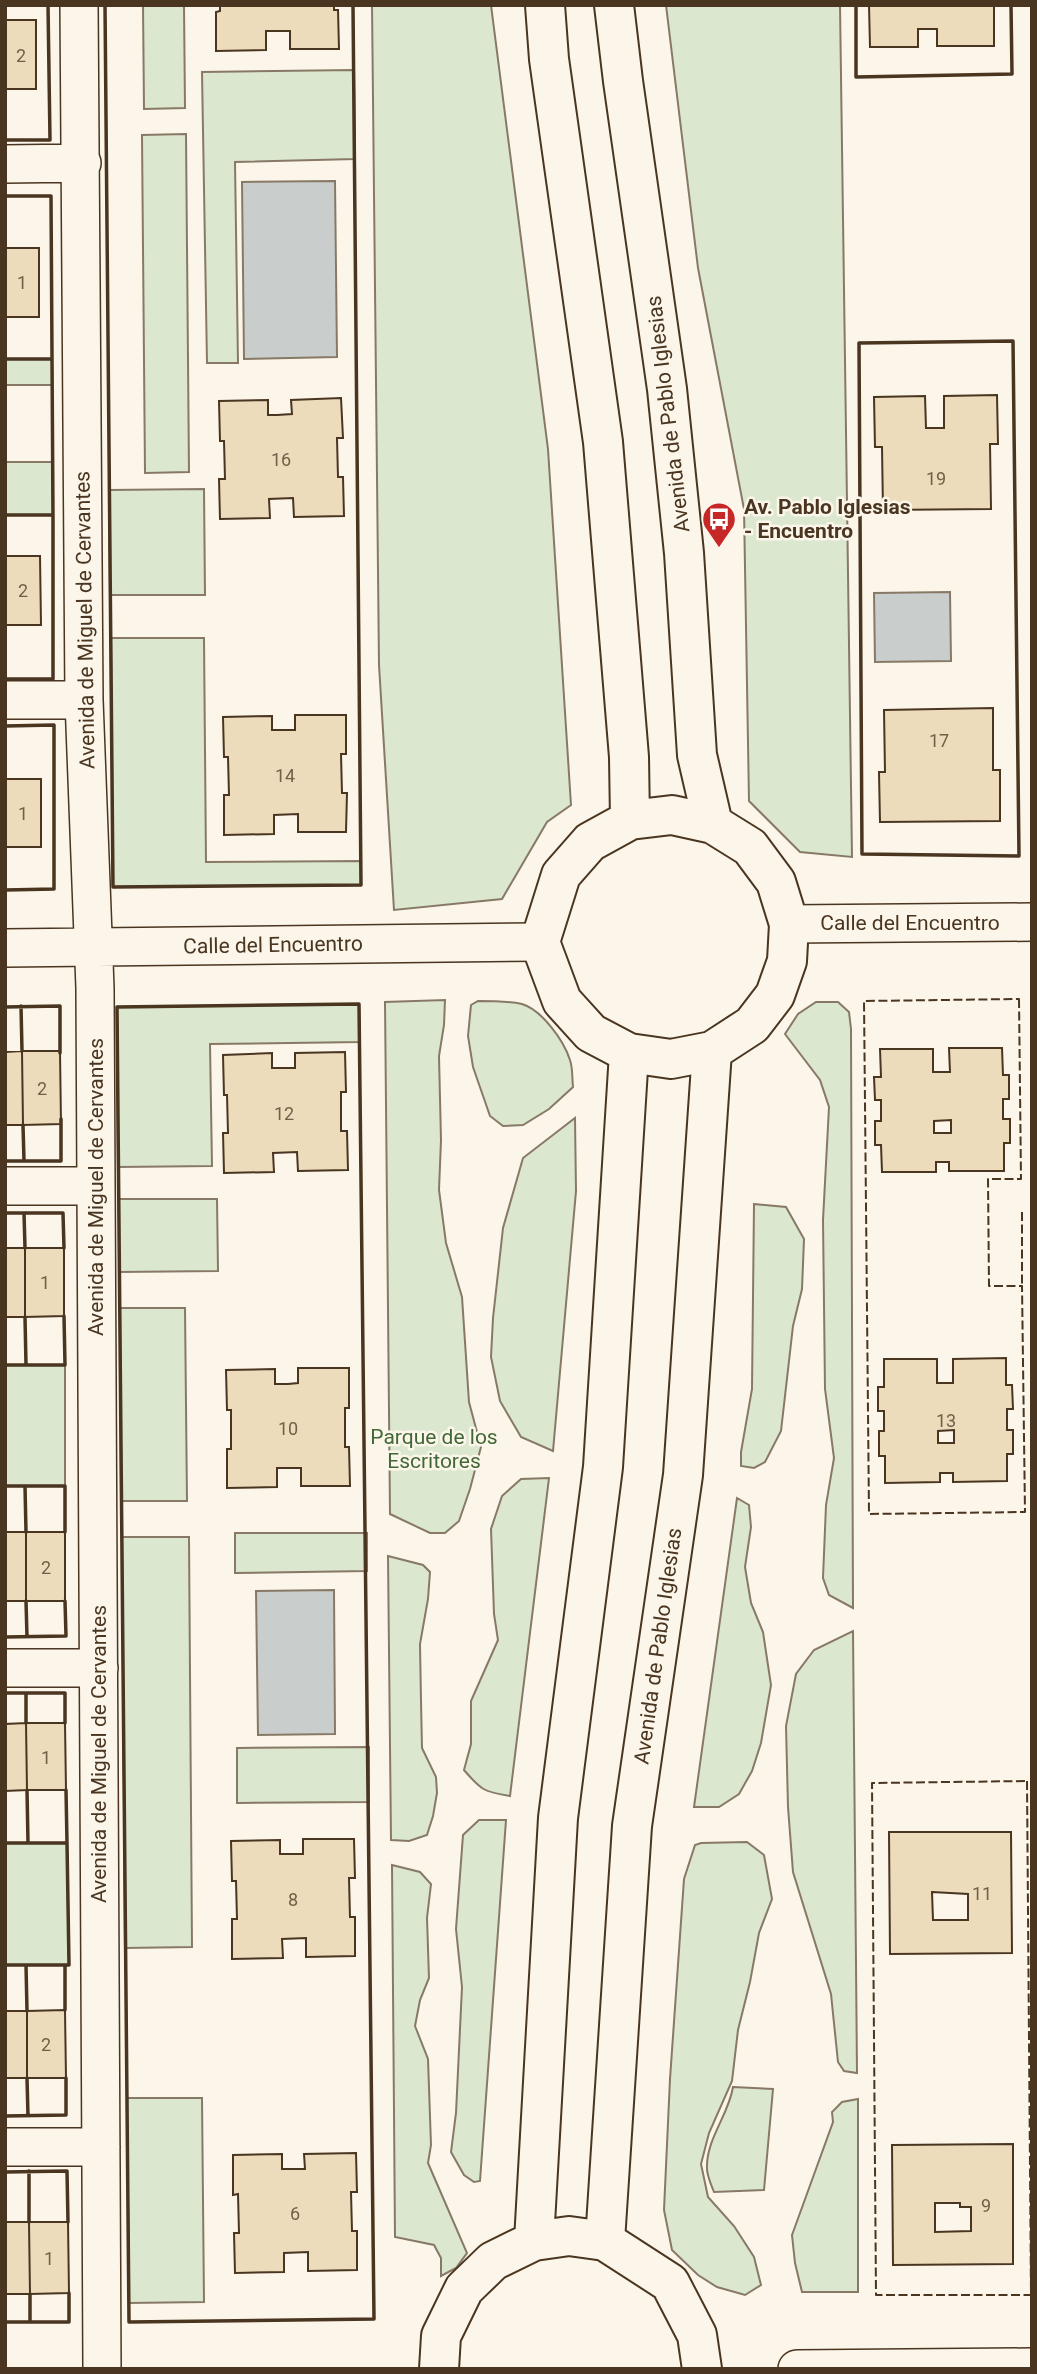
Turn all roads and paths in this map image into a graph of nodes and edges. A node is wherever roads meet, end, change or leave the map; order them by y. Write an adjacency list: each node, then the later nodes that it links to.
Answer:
1 (79, 5): 4 (street, Avenida de Miguel de Cervantes)
2 (545, 5): 8 (main road)
3 (614, 5): 9 (main road, Avenida de Pablo Iglesias)
4 (82, 163): 5 (street); 6 (street, Avenida de Miguel de Cervantes)
5 (5, 164)
6 (84, 699): 7 (street); 13 (street, Avenida de Miguel de Cervantes)
7 (5, 700)
8 (630, 820): 9 (main road); 12 (main road)
9 (713, 824): 11 (main road)
10 (1032, 922): 11 (street, Calle del Encuentro)
11 (789, 924): 15 (main road)
12 (540, 942): 13 (street, Calle del Encuentro); 16 (main road)
13 (95, 947): 14 (street, Calle del Encuentro); 18 (street, Avenida de Miguel de Cervantes)
14 (5, 948)
15 (712, 1051): 16 (main road); 24 (main road, Avenida de Pablo Iglesias)
16 (629, 1053): 23 (main road)
17 (5, 1186): 18 (street)
18 (96, 1186): 20 (street, Avenida de Miguel de Cervantes)
19 (5, 1668): 20 (street)
20 (99, 1668): 22 (street, Avenida de Miguel de Cervantes)
21 (5, 2147): 22 (street)
22 (101, 2147): 26 (street, Avenida de Miguel de Cervantes)
23 (534, 2241): 24 (main road); 27 (main road)
24 (605, 2241): 28 (main road)
25 (1032, 2367): 29 (street)
26 (102, 2369)
27 (439, 2369)
28 (702, 2369)
29 (797, 2369)

